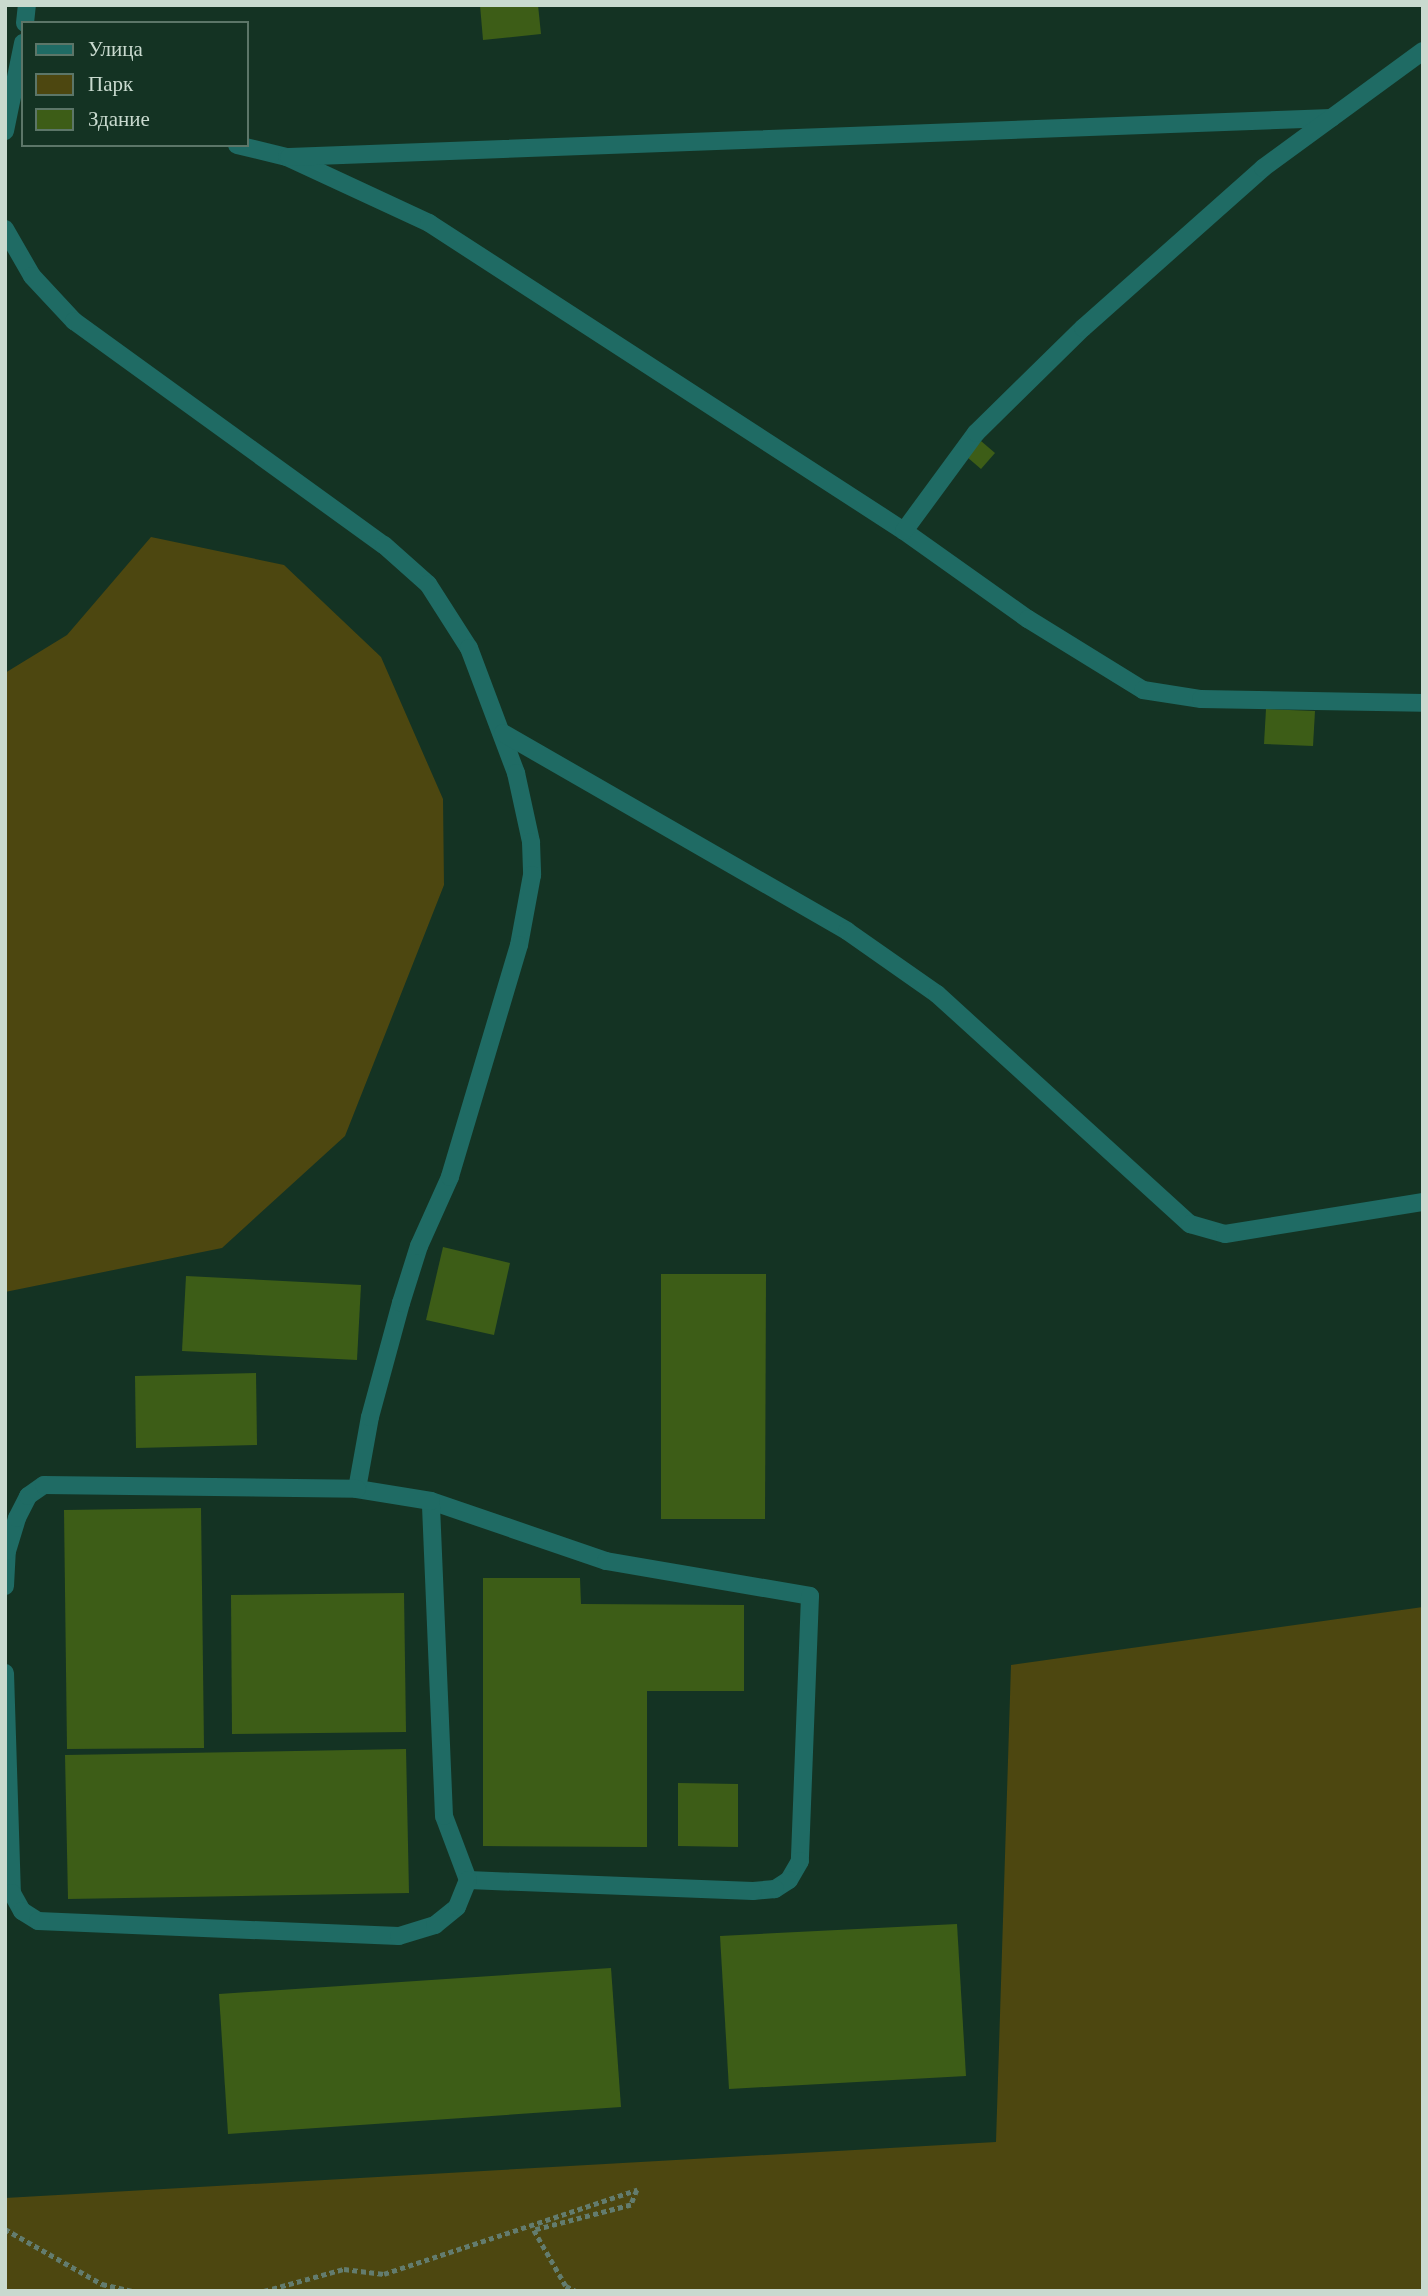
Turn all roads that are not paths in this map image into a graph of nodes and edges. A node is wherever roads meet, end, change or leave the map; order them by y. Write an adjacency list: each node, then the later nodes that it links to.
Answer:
1 (1423, 51): 4 (street)
2 (21, 62): 3 (street)
3 (19, 82): 5 (street)
4 (1332, 118): 7 (street); 9 (street)
5 (5, 131)
6 (245, 147): 7 (street)
7 (287, 157): 9 (street)
8 (5, 229): 11 (street)
9 (904, 531): 10 (street)
10 (1423, 702)
11 (503, 733): 12 (street); 13 (street)
12 (1423, 1202)
13 (357, 1489): 14 (street); 15 (street)
14 (432, 1501): 17 (street); 17 (street)
15 (5, 1586)
16 (5, 1673): 17 (street)
17 (468, 1880)

